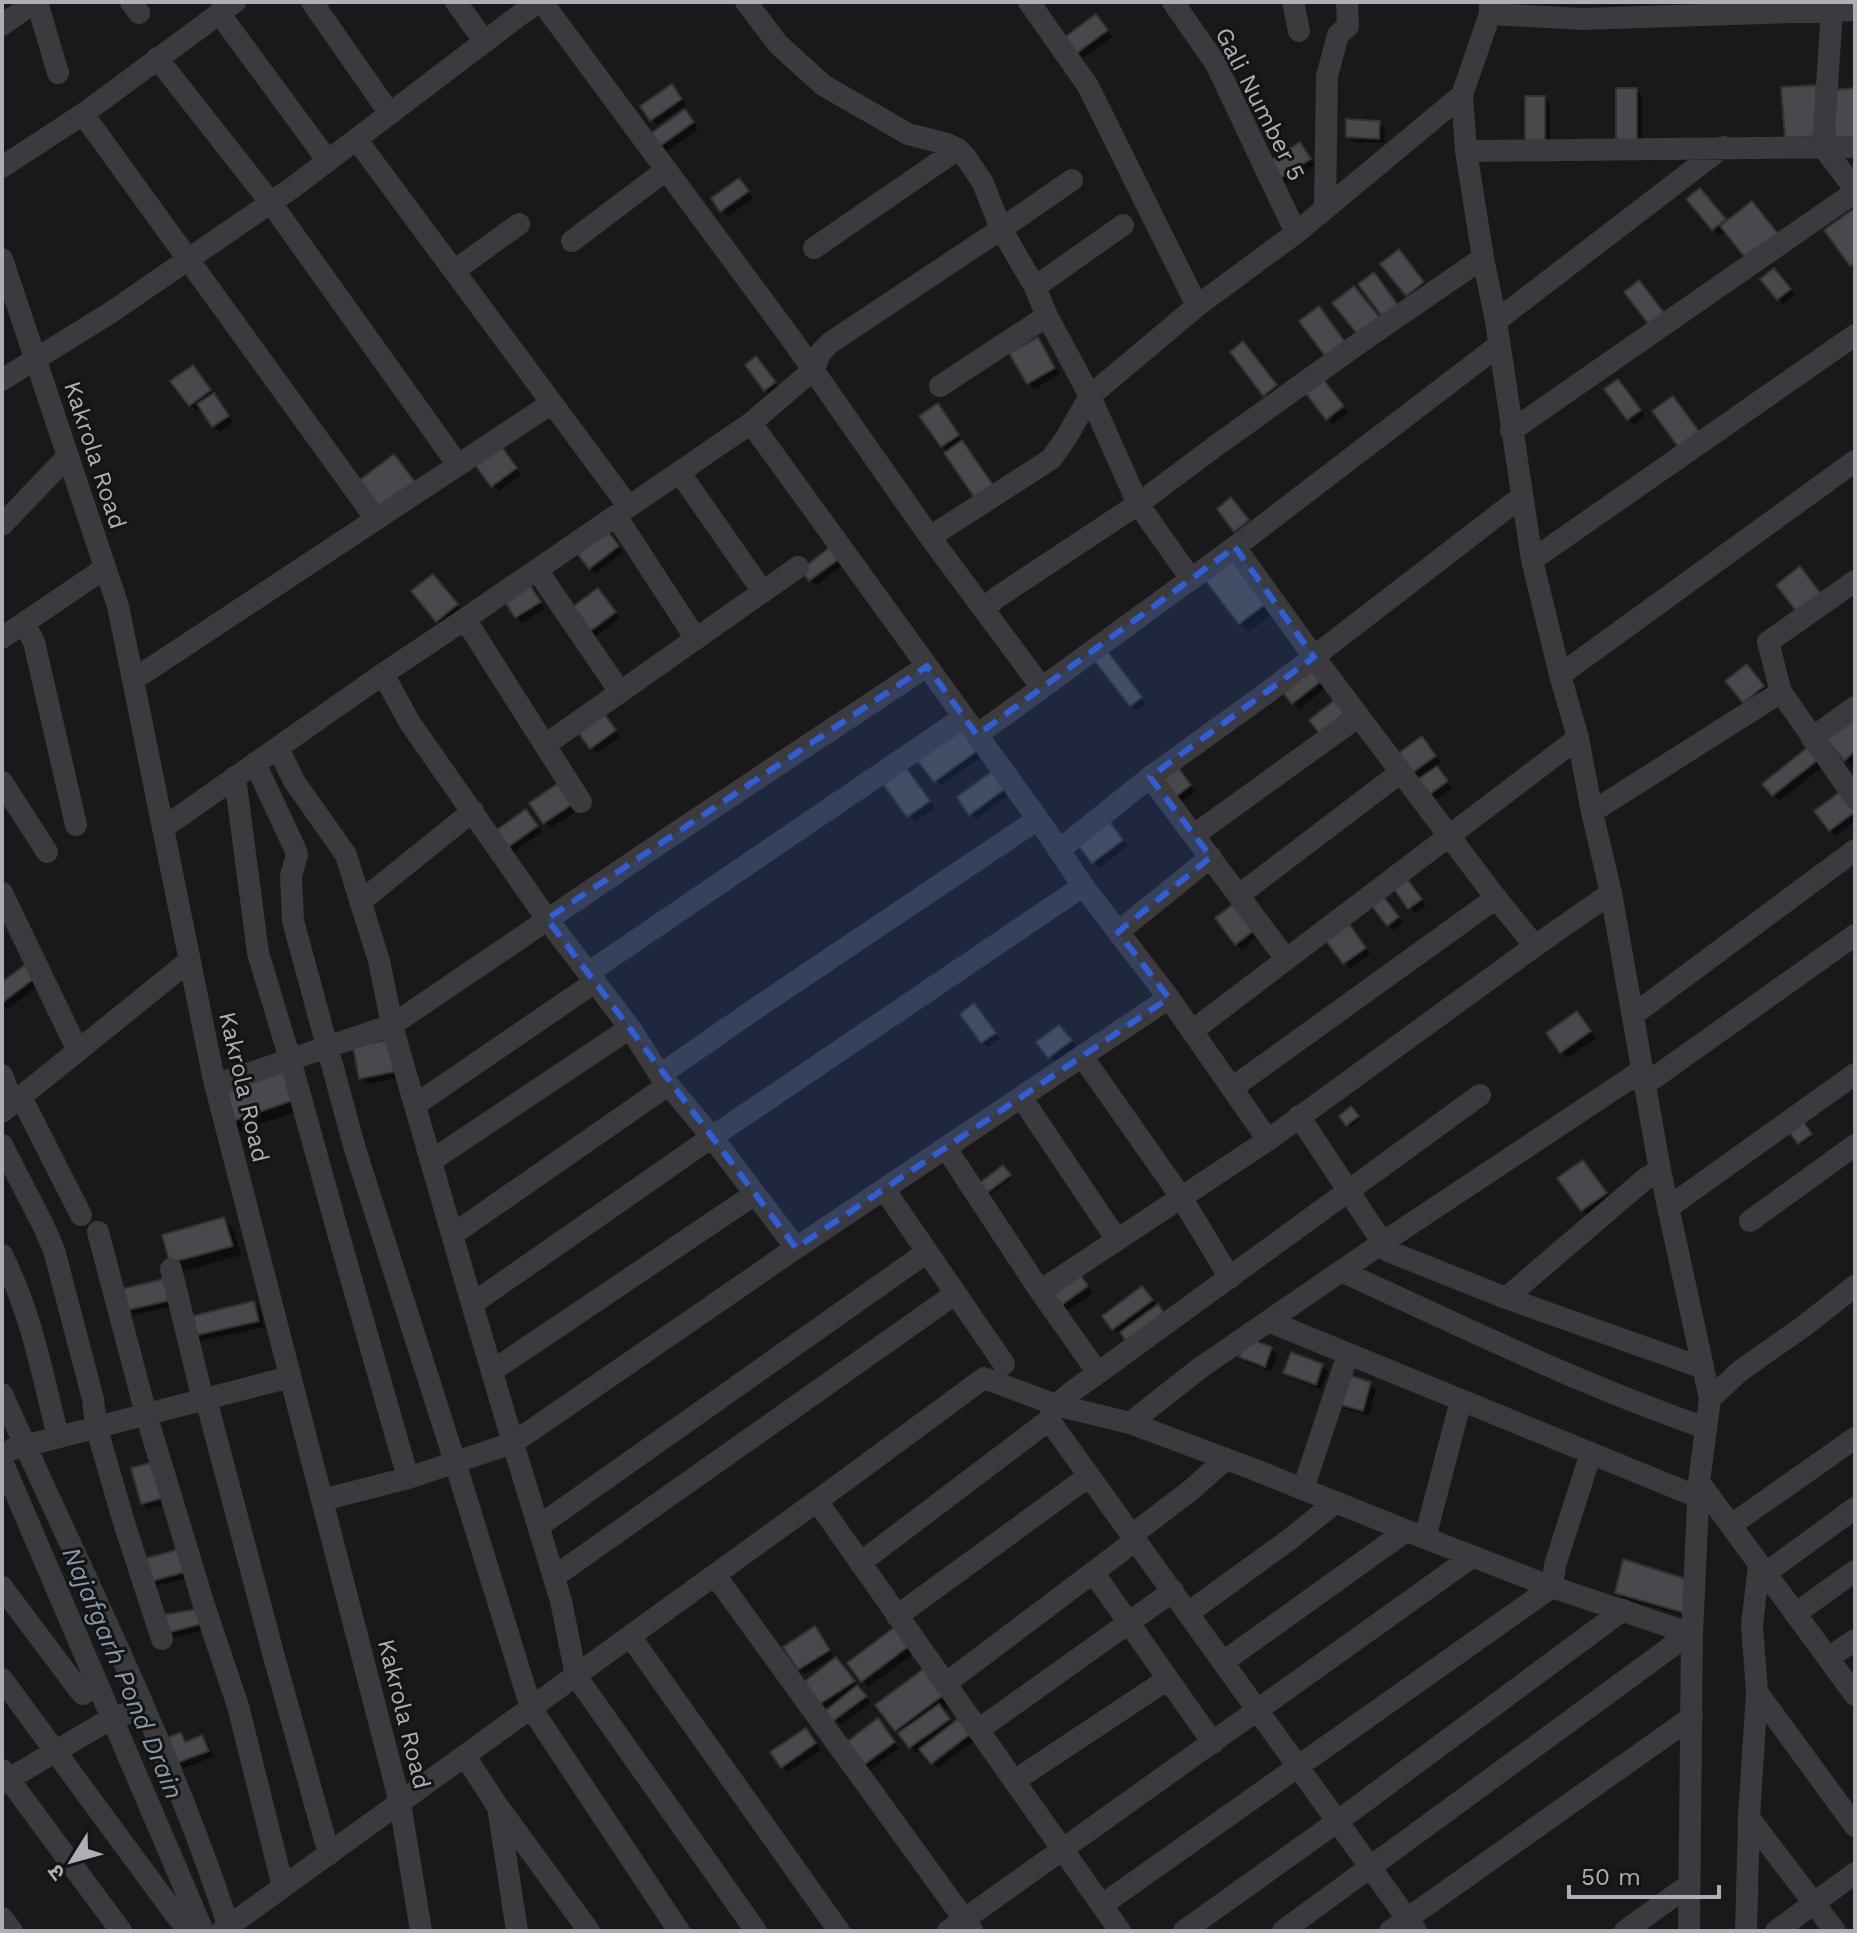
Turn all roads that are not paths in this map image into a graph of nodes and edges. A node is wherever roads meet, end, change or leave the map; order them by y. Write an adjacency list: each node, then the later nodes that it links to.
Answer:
1 (36, 2): 16 (street); 20 (street)
2 (312, 2): 23 (street)
3 (456, 2): 18 (street)
4 (540, 2): 18 (street); 32 (street)
5 (746, 2): 28 (street)
6 (1029, 2): 48 (street)
7 (1173, 2): 40 (street, Gali Number 5)
8 (1293, 2): 17 (street)
9 (1347, 2): 36 (street)
10 (227, 8): 19 (street); 30 (street)
11 (1490, 8): 15 (street); 21 (street)
12 (1678, 9): 13 (street); 15 (street)
13 (1832, 10): 14 (street); 26 (street)
14 (1855, 10)
15 (1581, 11)
16 (2, 25)
17 (1299, 31)
18 (485, 42): 23 (street)
19 (157, 58): 22 (street); 35 (street)
20 (58, 73)
21 (1462, 95): 29 (street); 36 (street)
22 (83, 114): 31 (street); 45 (street)
23 (390, 114): 24 (street)
24 (357, 140): 30 (street); 46 (street)
25 (1723, 147): 26 (street); 29 (street); 50 (street)
26 (1823, 147): 27 (street); 34 (street)
27 (1855, 147)
28 (958, 149): 39 (street); 42 (street)
29 (1466, 151): 43 (street)
30 (328, 161): 35 (street)
31 (2, 167)
32 (666, 170): 41 (street); 54 (street)
33 (1072, 180): 39 (street)
34 (1855, 191): 60 (street)
35 (271, 203): 45 (street); 63 (street)
36 (1325, 208): 40 (street)
37 (519, 224): 46 (street)
38 (1123, 225): 47 (street)
39 (1001, 229): 47 (street); 54 (street)
40 (1296, 233): 48 (street)
41 (572, 241)
42 (814, 248)
43 (1483, 258): 50 (street); 66 (street)
44 (2, 259): 53 (street, Kakrola Road)
45 (187, 260): 53 (street); 68 (street)
46 (454, 271): 58 (street)
47 (1035, 287): 49 (street)
48 (1197, 306): 57 (street)
49 (1047, 316): 56 (street); 57 (street)
50 (1496, 321): 52 (street)
51 (1855, 335): 72 (street)
52 (1499, 345): 60 (street); 71 (street)
53 (35, 360): 55 (street); 61 (street, Kakrola Road)
54 (813, 370): 59 (street); 70 (street)
55 (2, 380)
56 (940, 386)
57 (1090, 396): 66 (street); 70 (street)
58 (552, 403): 63 (street); 67 (street)
59 (751, 423): 64 (street); 85 (street)
60 (1511, 431): 65 (street)
61 (68, 456): 69 (street); 74 (street, Kakrola Road)
62 (1855, 461): 87 (street)
63 (458, 465): 68 (street)
64 (680, 473): 67 (street); 78 (street)
65 (1521, 497): 72 (street); 84 (street)
66 (1138, 504): 76 (street); 79 (street)
67 (622, 512): 75 (street); 83 (street)
68 (376, 519): 88 (street)
69 (2, 525)
70 (930, 537): 79 (street)
71 (1235, 547): 76 (street); 84 (street)
72 (1532, 560): 87 (street)
73 (798, 567): 78 (street)
74 (105, 568): 81 (street); 88 (street, Kakrola Road)
75 (537, 570): 80 (street); 90 (street)
76 (1191, 579): 89 (street)
77 (1855, 581): 91 (street)
78 (763, 592): 83 (street)
79 (984, 610): 89 (street)
80 (465, 619): 86 (street); 97 (street)
81 (24, 623): 82 (street); 109 (street)
82 (2, 638)
83 (696, 639): 90 (street)
84 (1314, 657): 93 (street); 102 (street)
85 (927, 666): 94 (street); 123 (street)
86 (383, 674): 98 (street); 106 (street)
87 (1560, 675): 95 (street)
88 (133, 680): 110 (street, Kakrola Road)
89 (1042, 688): 94 (street)
90 (620, 692): 97 (street)
91 (1781, 692): 96 (street); 107 (street)
92 (1855, 707): 96 (street)
93 (1359, 716): 100 (street); 111 (street)
94 (970, 726): 108 (street); 129 (street)
95 (1578, 738): 107 (street); 112 (street)
96 (1812, 738): 104 (street)
97 (545, 745): 105 (street)
98 (278, 748): 99 (street); 122 (street)
99 (255, 763): 101 (street); 135 (street)
100 (1401, 772): 112 (street); 120 (street)
101 (235, 777): 110 (street); 138 (street)
102 (1150, 777): 111 (street); 113 (street)
103 (2, 782): 115 (street)
104 (1855, 798)
105 (581, 802)
106 (473, 811): 122 (street); 123 (street)
107 (1592, 812): 119 (street)
108 (1038, 819): 113 (street); 142 (street)
109 (76, 825)
110 (163, 828): 128 (street, Kakrola Road)
111 (1194, 835): 116 (street)
112 (1449, 835): 121 (street); 127 (street)
113 (1059, 850): 117 (street)
114 (1855, 850): 131 (street)
115 (47, 852)
116 (1211, 857): 120 (street); 124 (street)
117 (1083, 886): 124 (street); 150 (street)
118 (2, 893): 136 (street)
119 (1611, 893): 126 (street); 131 (street)
120 (1239, 895): 127 (street)
121 (1496, 898): 126 (street); 144 (street)
122 (360, 902): 132 (street)
123 (547, 919): 129 (street); 132 (street)
124 (1118, 932): 130 (street)
125 (1855, 935): 141 (street)
126 (1535, 946): 149 (street)
127 (1286, 959): 134 (street)
128 (189, 961): 136 (street); 143 (street, Kakrola Road)
129 (592, 977): 133 (street); 148 (street)
130 (1169, 998): 134 (street); 137 (street)
131 (1633, 1015): 141 (street)
132 (392, 1025): 135 (street); 148 (street)
133 (630, 1028): 142 (street); 155 (street)
134 (1192, 1031): 144 (street)
135 (328, 1047): 138 (street); 201 (street)
136 (78, 1051): 147 (street)
137 (1082, 1056): 146 (street); 160 (street)
138 (290, 1059): 143 (street); 203 (street)
139 (1855, 1074): 161 (street)
140 (2, 1075): 147 (street)
141 (1643, 1078): 156 (street); 167 (street)
142 (664, 1080): 150 (street); 165 (street)
143 (215, 1085): 185 (street, Kakrola Road)
144 (1232, 1088): 151 (street)
145 (1480, 1095): 158 (street)
146 (1021, 1097): 154 (street); 166 (street)
147 (12, 1104): 162 (street)
148 (415, 1105): 155 (street)
149 (1299, 1116): 151 (street); 158 (street)
150 (712, 1137): 159 (street); 178 (street)
151 (1268, 1140): 160 (street)
152 (2, 1145): 193 (street)
153 (1855, 1145): 163 (street)
154 (946, 1148): 157 (street); 175 (street)
155 (431, 1161): 165 (street)
156 (1660, 1170): 161 (street); 177 (street)
157 (884, 1189): 168 (street); 169 (street)
158 (1349, 1192): 167 (street); 173 (street)
159 (755, 1194): 168 (street); 183 (street)
160 (1181, 1197): 166 (street); 173 (street)
161 (1669, 1207): 182 (street)
162 (81, 1215)
163 (1750, 1221)
164 (98, 1232): 191 (street)
165 (452, 1235): 178 (street)
166 (1117, 1240): 175 (street)
167 (1382, 1243): 172 (street); 177 (street)
168 (796, 1248): 197 (street)
169 (927, 1252): 176 (street); 211 (street)
170 (2, 1255): 195 (street)
171 (171, 1269): 187 (street)
172 (1341, 1271): 179 (street); 194 (street)
173 (1230, 1278): 184 (street)
174 (1855, 1286): 188 (street)
175 (1040, 1291): 184 (street)
176 (955, 1294): 181 (street); 220 (street)
177 (1506, 1298): 182 (street)
178 (472, 1304): 183 (street)
179 (1268, 1321): 180 (street); 192 (street)
180 (1348, 1354): 189 (street); 204 (street)
181 (1004, 1364)
182 (1703, 1368): 188 (street)
183 (492, 1371): 197 (street)
184 (1098, 1373): 190 (street)
185 (290, 1377): 187 (street); 206 (street, Kakrola Road)
186 (2, 1394): 198 (street)
187 (205, 1399): 191 (street); 259 (street)
188 (1710, 1399): 194 (street)
189 (1461, 1400): 199 (street); 212 (street)
190 (1052, 1412): 192 (street); 202 (street); 207 (street); 215 (street)
191 (146, 1414): 193 (street); 263 (street)
192 (1130, 1423): 200 (street)
193 (96, 1426): 195 (street); 231 (street)
194 (1706, 1428): 205 (street)
195 (58, 1437): 198 (street)
196 (1855, 1438): 210 (street)
197 (513, 1443): 201 (street); 211 (street)
198 (10, 1451): 238 (street); 244 (street)
199 (1591, 1453): 205 (street); 222 (street)
200 (1226, 1459): 204 (street); 213 (street)
201 (455, 1462): 203 (street); 242 (street)
202 (1089, 1476): 213 (street); 227 (street)
203 (408, 1478): 206 (street)
204 (1303, 1489): 208 (street)
205 (1698, 1490): 210 (street); 229 (street)
206 (322, 1500): 253 (street, Kakrola Road)
207 (817, 1501): 215 (street); 219 (street)
208 (1336, 1502): 212 (street); 225 (street)
209 (1855, 1508): 216 (street)
210 (1731, 1525): 216 (street)
211 (539, 1526): 220 (street)
212 (1416, 1534): 214 (street); 234 (street)
213 (1134, 1538): 218 (street); 223 (street)
214 (1473, 1556): 222 (street); 243 (street)
215 (860, 1563): 227 (street)
216 (1762, 1569): 226 (street); 240 (street)
217 (1855, 1571): 226 (street)
218 (1093, 1572): 228 (street); 239 (street)
219 (715, 1575): 230 (street); 267 (street)
220 (554, 1577): 235 (street)
221 (2, 1587): 238 (street)
222 (1552, 1587): 224 (street); 250 (street)
223 (1173, 1591): 225 (street); 228 (street)
224 (1623, 1610): 229 (street); 256 (street)
225 (1188, 1613): 234 (street)
226 (1795, 1614): 233 (street)
227 (897, 1616): 239 (street)
228 (1128, 1623): 237 (street); 246 (street)
229 (1691, 1634): 245 (street); 260 (street)
230 (630, 1636): 235 (street); 280 (street)
231 (162, 1639)
232 (1855, 1640): 233 (street)
233 (1828, 1658): 241 (street)
234 (1223, 1662): 243 (street)
235 (576, 1676): 242 (street); 279 (street)
236 (2, 1679): 248 (street)
237 (1168, 1679): 247 (street); 252 (street)
238 (97, 1684): 244 (street)
239 (945, 1684): 246 (street)
240 (1757, 1692): 255 (street); 257 (street)
241 (1855, 1695)
242 (531, 1708): 249 (street); 278 (street)
243 (1258, 1710): 247 (street); 250 (street)
244 (127, 1714): 248 (street); 269 (street); 274 (street)
245 (1692, 1717): 262 (street); 268 (street)
246 (978, 1730): 252 (street)
247 (1213, 1743): 258 (street)
248 (56, 1751): 251 (street); 273 (street)
249 (465, 1756): 253 (street); 254 (street)
250 (1298, 1767): 256 (street); 265 (street)
251 (4, 1777): 272 (street)
252 (1014, 1781): 258 (street)
253 (400, 1803): 259 (street); 275 (street, Kakrola Road)
254 (498, 1807): 276 (street); 277 (street)
255 (1749, 1818): 264 (street); 270 (street)
256 (1338, 1821): 260 (street); 282 (street)
257 (1855, 1826)
258 (1062, 1850): 265 (street); 267 (street)
259 (329, 1854): 263 (street)
260 (1370, 1867): 268 (street); 283 (street)
261 (1855, 1873): 264 (street)
262 (1689, 1885): 284 (street); 285 (street)
263 (283, 1887): 269 (street)
264 (1814, 1903): 286 (street); 287 (street)
265 (1102, 1905): 281 (street)
266 (2, 1918): 271 (street)
267 (962, 1927)
268 (1405, 1927)
269 (227, 1929)
270 (1747, 1930)
271 (12, 1931)
272 (121, 1931)
273 (194, 1931)
274 (203, 1931)
275 (421, 1931)
276 (517, 1931)
277 (589, 1931)
278 (679, 1931)
279 (756, 1931)
280 (839, 1931)
281 (1120, 1931)
282 (1184, 1931)
283 (1283, 1931)
284 (1625, 1931)
285 (1689, 1931)
286 (1776, 1931)
287 (1835, 1931)

